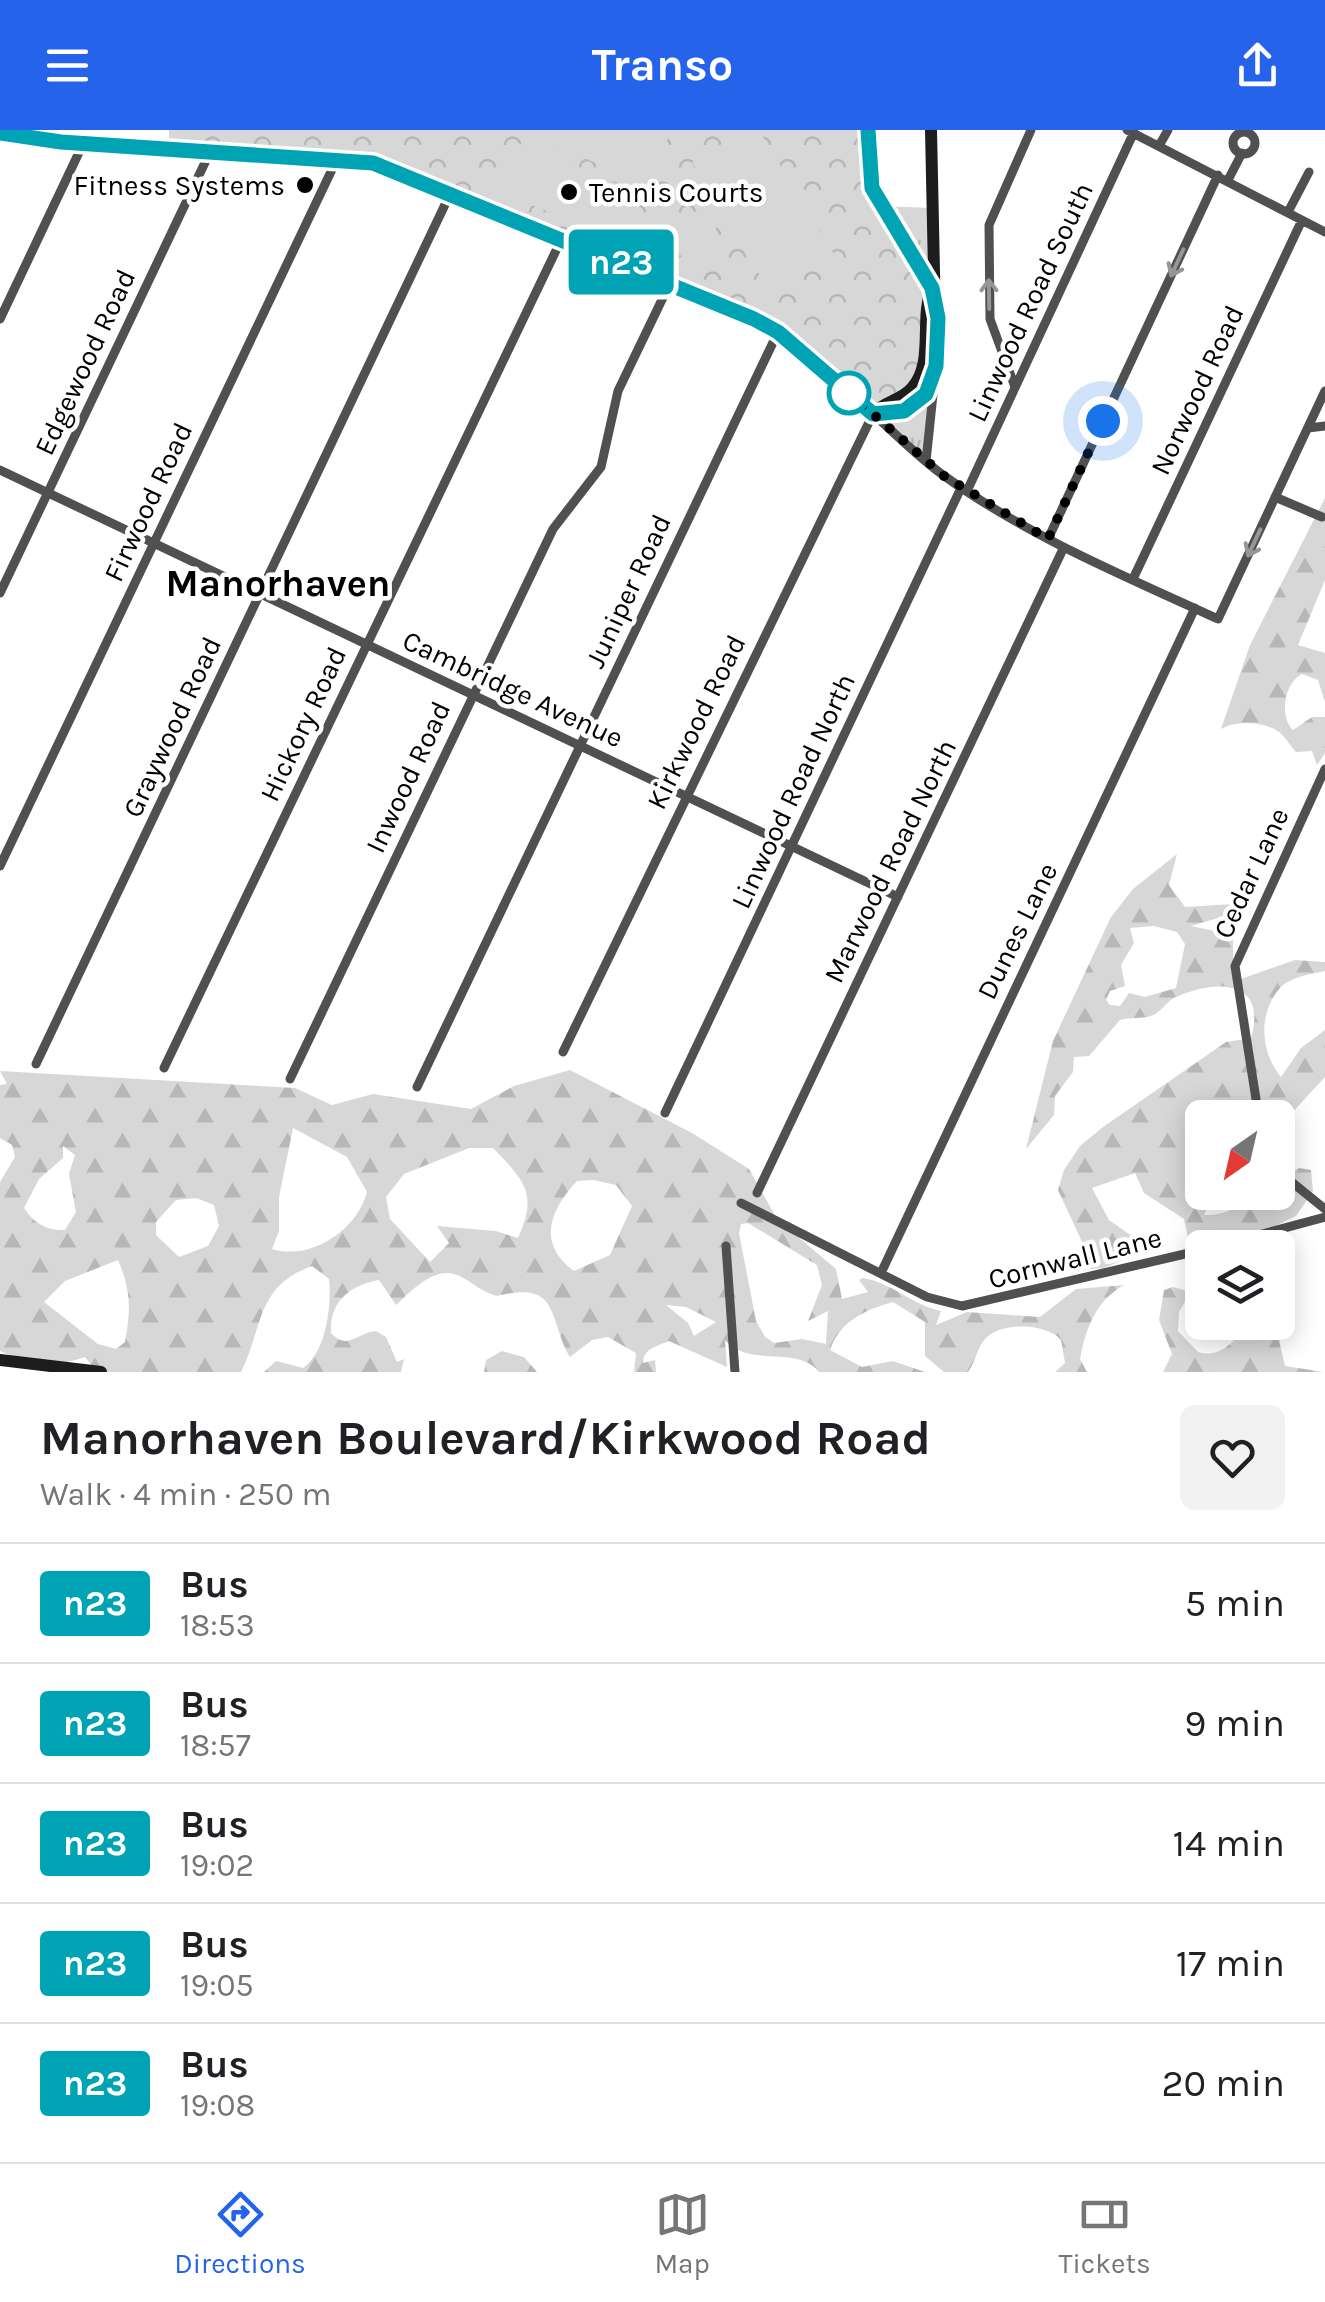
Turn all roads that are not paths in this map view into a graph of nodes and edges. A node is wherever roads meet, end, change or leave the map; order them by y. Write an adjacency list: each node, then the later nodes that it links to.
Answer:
1 (868, 130): 21 (street)
2 (931, 130): 21 (street)
3 (1031, 130): 25 (street, one-way to 3)
4 (1168, 130): 8 (street)
5 (1131, 131): 8 (street); 25 (street, Linwood Road South)
6 (0, 132): 7 (street)
7 (83, 144): 9 (street); 22 (street)
8 (1160, 144): 13 (street)
9 (210, 152): 11 (street); 33 (street, Edgewood Road)
10 (1242, 153): 14 (street)
11 (338, 157): 15 (street); 37 (street, Firwood Road)
12 (1309, 172): 16 (street)
13 (1218, 175): 14 (street); 36 (street, one-way to 36)
14 (1228, 180): 16 (street)
15 (451, 192): 19 (street); 41 (street, Graywood Road)
16 (1288, 212): 17 (street)
17 (1302, 220): 18 (street); 39 (street, Norwood Road)
18 (1325, 232)
19 (562, 238): 20 (street); 43 (street, Hickory Road)
20 (670, 283): 23 (street); 44 (street, Inwood Road)
21 (932, 288): 24 (street); 27 (street)
22 (0, 319)
23 (778, 332): 27 (street); 45 (street, Juniper Road)
24 (936, 366): 27 (street); 30 (street)
25 (1015, 387): 32 (street, Linwood Road South)
26 (1325, 391): 29 (street)
27 (873, 414): 30 (street); 47 (street, Kirkwood Road)
28 (1325, 426): 29 (street)
29 (1308, 428): 34 (street)
30 (926, 462): 32 (street)
31 (0, 470): 33 (street, Cambridge Avenue)
32 (964, 490): 36 (street); 48 (street, Linwood Road North)
33 (48, 493): 37 (street, Cambridge Avenue); 40 (street, Edgewood Road)
34 (1276, 496): 35 (street); 42 (street, one-way to 42)
35 (1322, 517)
36 (1048, 539): 38 (street)
37 (154, 543): 41 (street, Cambridge Avenue); 49 (street, Firwood Road)
38 (1064, 547): 39 (street); 50 (street, Marwood Road North)
39 (1133, 579): 42 (street)
40 (0, 592)
41 (260, 594): 43 (street, Cambridge Avenue); 52 (street, Graywood Road)
42 (1195, 608): 66 (street, Dunes Lane)
43 (366, 645): 44 (street, Cambridge Avenue); 53 (street, Hickory Road)
44 (472, 695): 45 (street, Cambridge Avenue); 54 (street, Inwood Road)
45 (580, 746): 47 (street, Cambridge Avenue); 55 (street, Juniper Road)
46 (1325, 769): 56 (street, Cedar Lane)
47 (685, 796): 48 (street, Cambridge Avenue); 51 (street, Kirkwood Road)
48 (792, 846): 50 (street, Cambridge Avenue); 57 (street, Linwood Road North)
49 (0, 866)
50 (898, 897): 59 (street, Marwood Road North)
51 (563, 1052)
52 (36, 1064)
53 (164, 1068)
54 (290, 1079)
55 (417, 1087)
56 (1256, 1100)
57 (666, 1113)
58 (1295, 1185): 61 (street)
59 (757, 1193)
60 (741, 1202): 66 (street, Cornwall Lane)
61 (1325, 1209)
62 (1325, 1218): 63 (street)
63 (1279, 1230)
64 (726, 1246): 69 (street)
65 (1185, 1254): 66 (street, Cornwall Lane)
66 (881, 1273)
67 (0, 1360): 68 (street)
68 (101, 1372)
69 (735, 1372)

